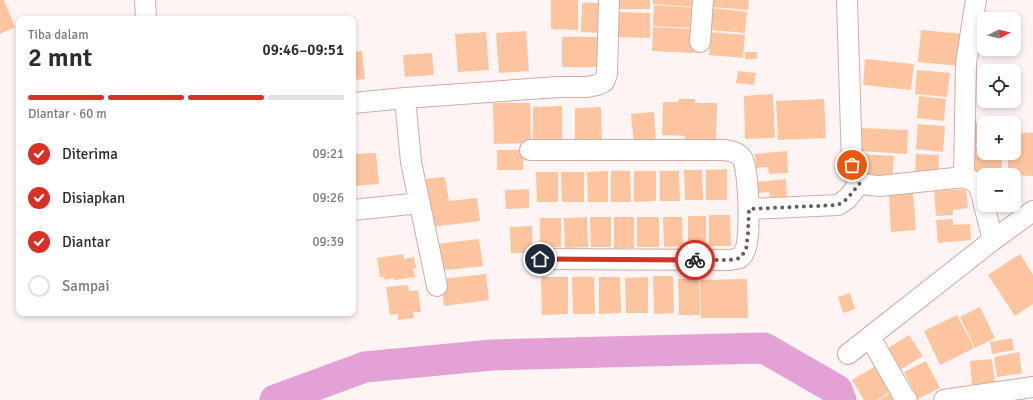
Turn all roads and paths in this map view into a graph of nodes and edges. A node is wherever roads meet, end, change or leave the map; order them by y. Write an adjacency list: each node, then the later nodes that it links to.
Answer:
1 (145, 0): 6 (street)
2 (609, 0): 8 (street)
3 (703, 0): 7 (street)
4 (847, 0): 12 (street)
5 (976, 0): 11 (street)
6 (146, 16)
7 (700, 42)
8 (405, 98): 9 (street); 14 (street)
9 (356, 103)
10 (530, 150): 15 (street)
11 (964, 177): 12 (street); 13 (street)
12 (860, 183): 15 (street)
13 (977, 183)
14 (420, 203): 16 (street); 21 (street)
15 (749, 209): 20 (street)
16 (356, 210)
17 (1033, 211): 19 (street)
18 (986, 212): 19 (street)
19 (994, 240): 22 (street)
20 (540, 259)
21 (437, 286)
22 (870, 337): 23 (street); 25 (street)
23 (848, 354)
24 (1033, 387): 26 (street)
25 (907, 400)
26 (944, 400)

